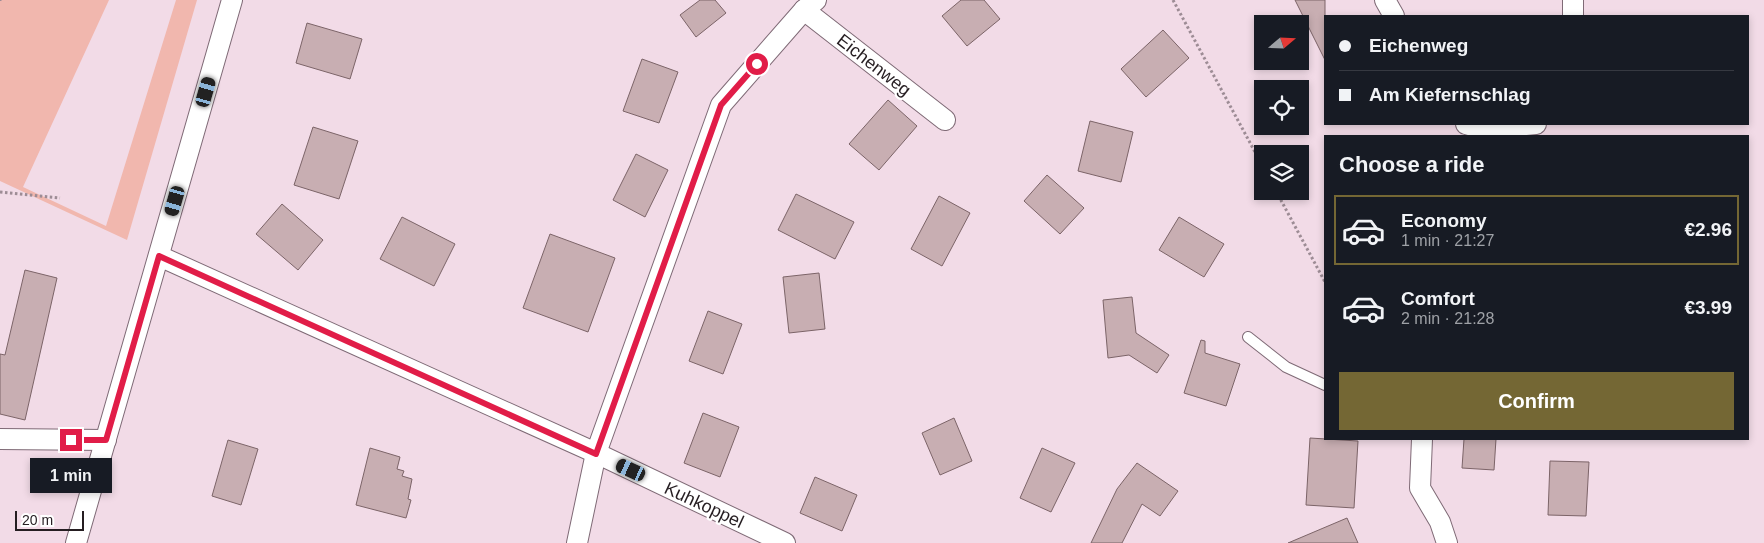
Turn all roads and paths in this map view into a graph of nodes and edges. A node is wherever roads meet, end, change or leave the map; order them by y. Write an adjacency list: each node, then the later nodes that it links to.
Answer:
1 (232, 0): 15 (street)
2 (1174, 0): 11 (path)
3 (1385, 0): 6 (street)
4 (1573, 0): 7 (street)
5 (810, 5): 8 (street, Eichenweg); 22 (street, Eichenweg)
6 (1393, 15)
7 (1573, 15)
8 (945, 120)
9 (1470, 125): 10 (street)
10 (1526, 125)
11 (1254, 150)
12 (0, 192): 13 (path)
13 (60, 198)
14 (1281, 200): 16 (path)
15 (159, 256): 20 (street); 22 (street, Kuhkoppel)
16 (1324, 280)
17 (1248, 337): 18 (lane)
18 (1324, 385)
19 (0, 439): 20 (street)
20 (106, 440): 23 (street)
21 (1422, 440): 26 (street)
22 (596, 454): 24 (street, Eichenweg); 25 (street, Kuhkoppel)
23 (76, 543)
24 (577, 543)
25 (785, 543)
26 (1447, 543)

